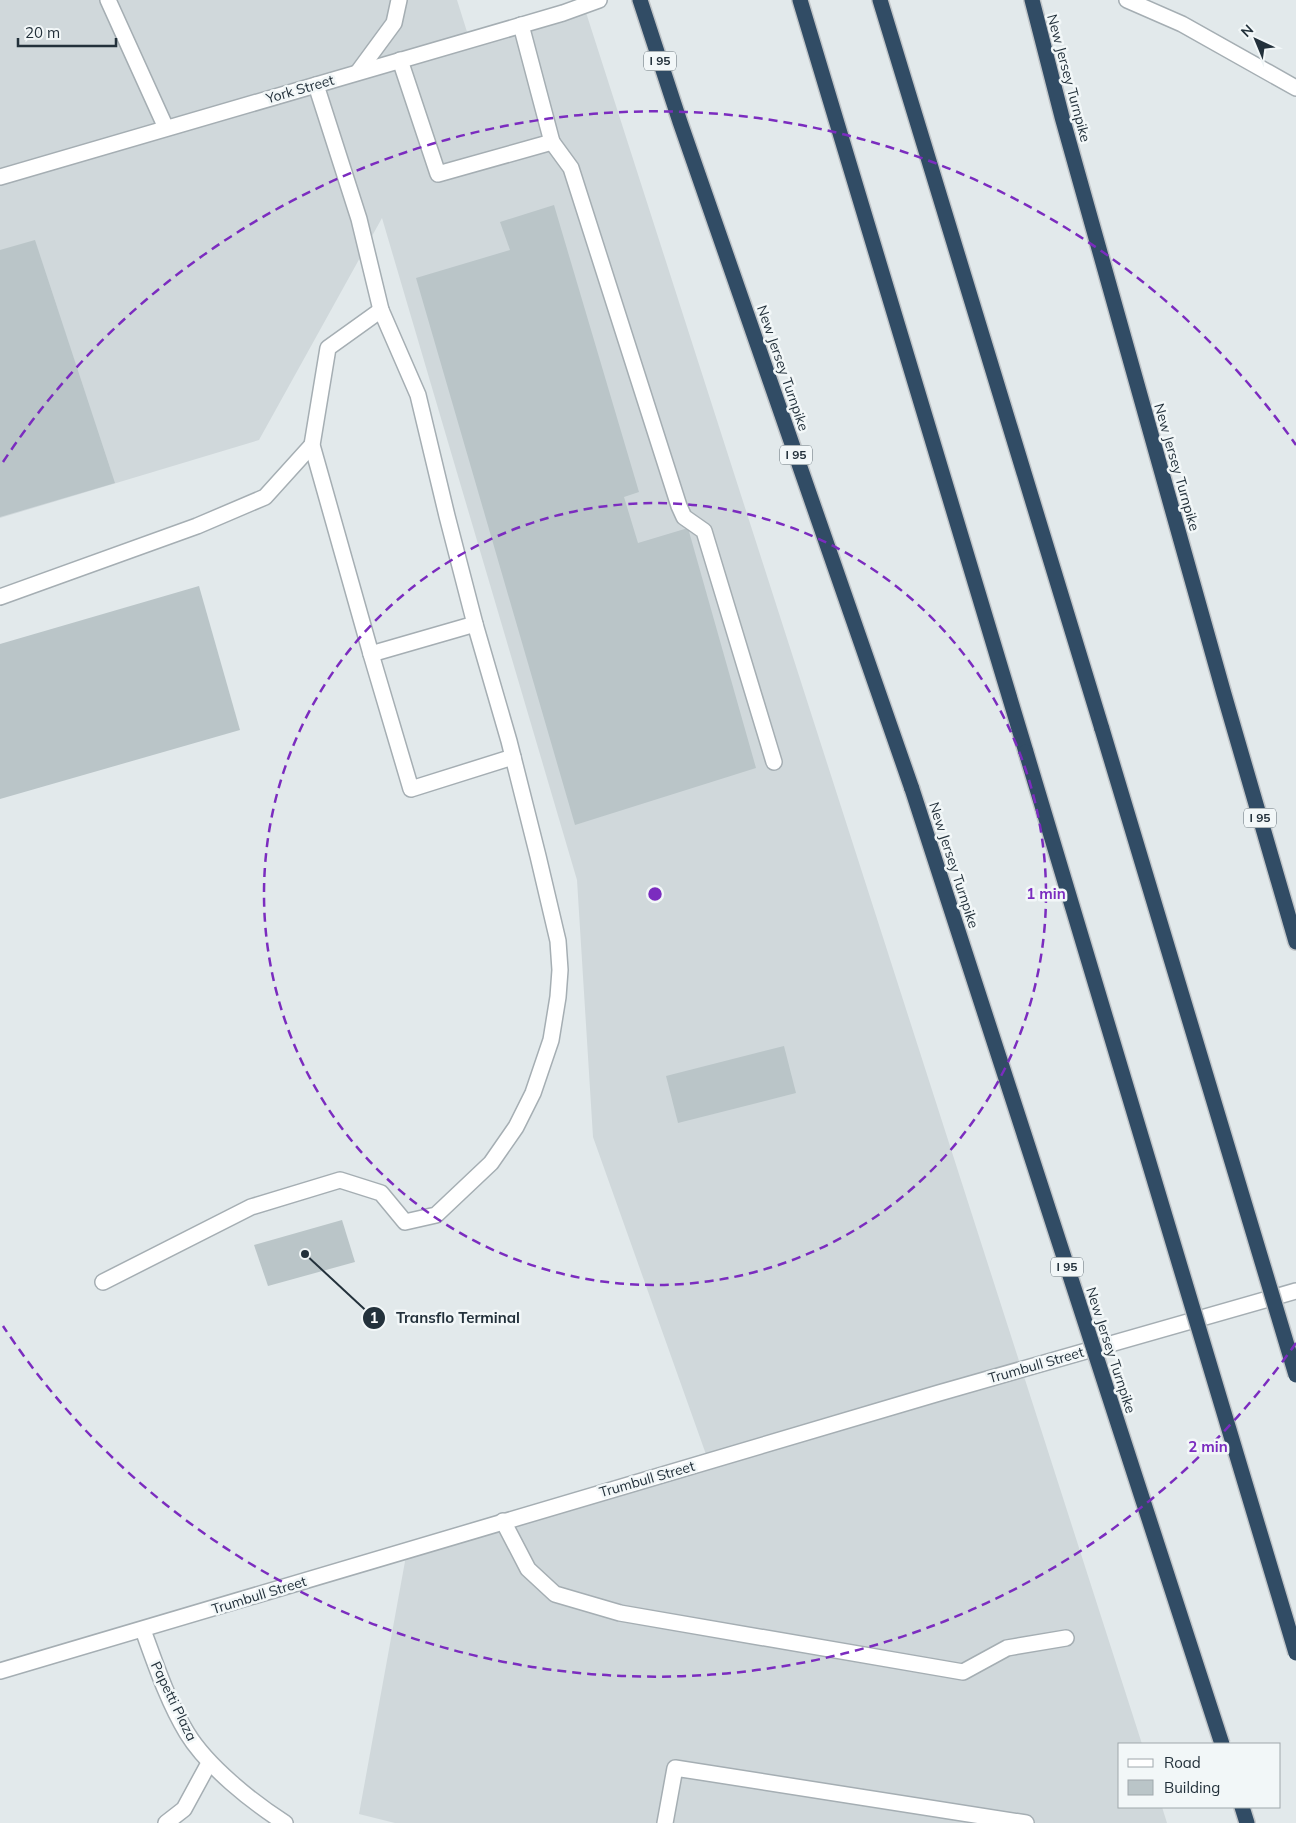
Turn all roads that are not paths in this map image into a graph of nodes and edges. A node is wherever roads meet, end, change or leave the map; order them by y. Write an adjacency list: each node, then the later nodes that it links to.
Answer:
1 (108, 0): 14 (street)
2 (400, 0): 11 (street)
3 (599, 0): 9 (street, York Street)
4 (640, 0): 33 (highway, New Jersey Turnpike / I 95, bridge)
5 (800, 0): 31 (highway, bridge)
6 (880, 0): 27 (highway, bridge)
7 (1032, 0): 24 (highway, New Jersey Turnpike / I 95)
8 (1128, 0): 13 (street)
9 (521, 25): 10 (street, York Street); 15 (street)
10 (400, 60): 11 (street, York Street); 15 (street)
11 (358, 72): 12 (street, York Street)
12 (316, 85): 14 (street, York Street); 17 (street)
13 (1296, 88)
14 (166, 128): 16 (street, York Street)
15 (552, 142): 23 (street)
16 (0, 176)
17 (381, 310): 18 (street); 20 (street)
18 (312, 445): 19 (street); 21 (street)
19 (0, 597)
20 (475, 624): 21 (street); 22 (street)
21 (371, 654): 22 (street)
22 (513, 757): 25 (street)
23 (774, 762)
24 (1296, 942)
25 (103, 1282)
26 (1296, 1291): 28 (street, Trumbull Street)
27 (1296, 1375)
28 (503, 1521): 29 (street, Trumbull Street); 30 (street)
29 (143, 1630): 32 (street, Trumbull Street); 34 (street, Papetti Plaza)
30 (1066, 1638)
31 (1296, 1653)
32 (0, 1671)
33 (1222, 1743)
34 (209, 1762): 36 (street); 37 (street, Papetti Plaza)
35 (1242, 1808): 40 (highway)
36 (166, 1823)
37 (285, 1823)
38 (665, 1823): 39 (street)
39 (1026, 1823)
40 (1247, 1823)

